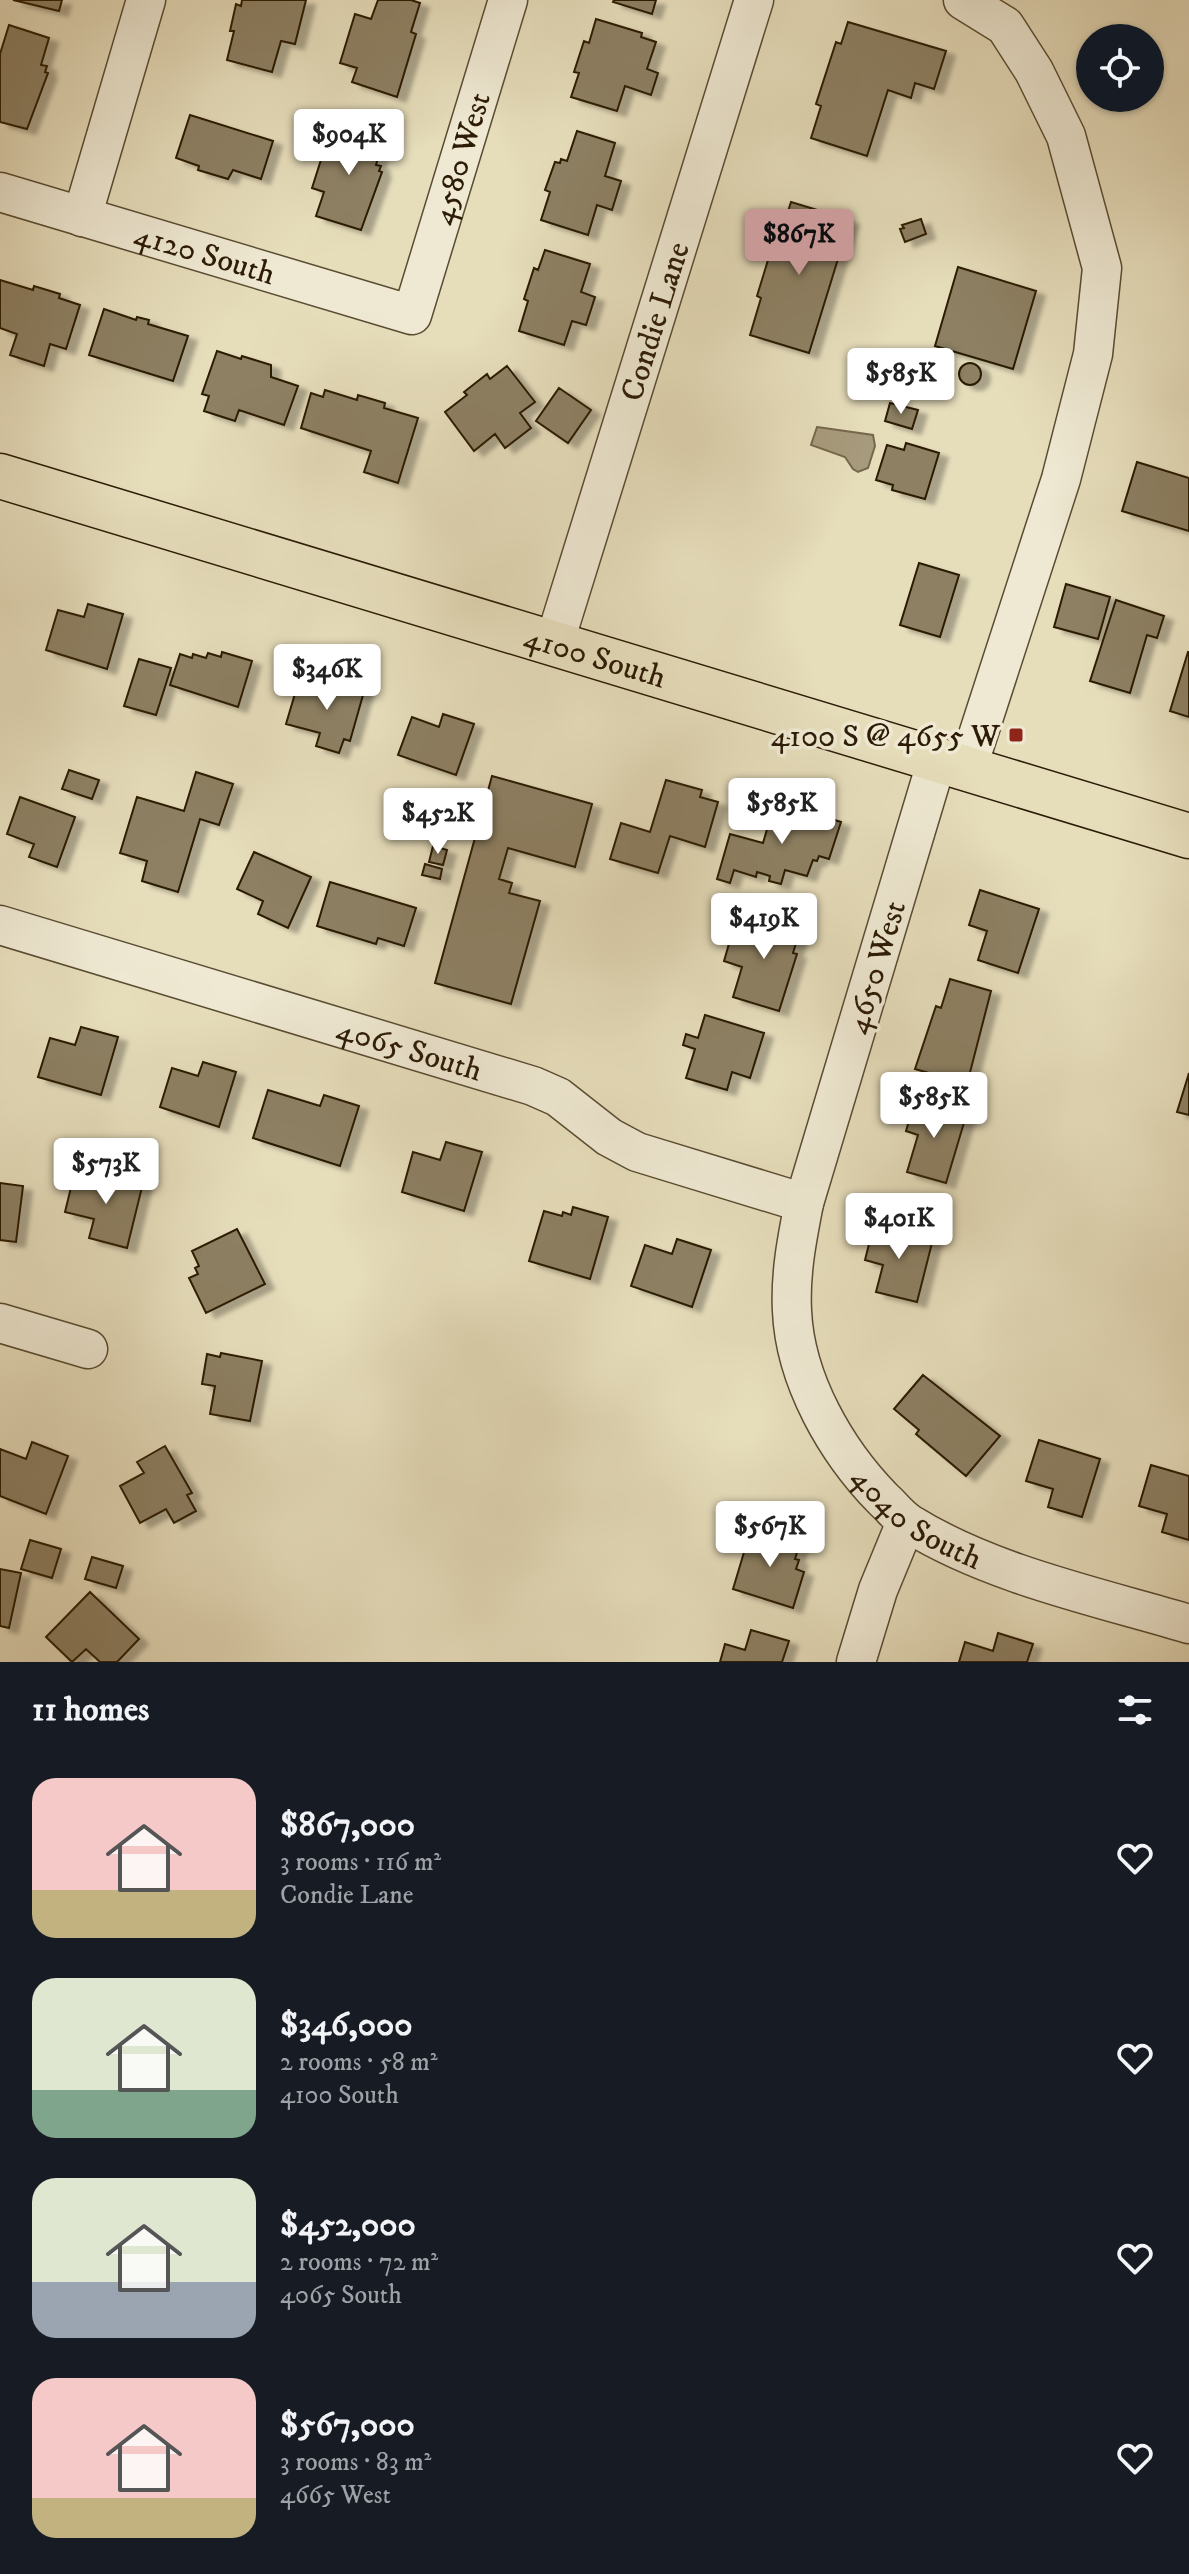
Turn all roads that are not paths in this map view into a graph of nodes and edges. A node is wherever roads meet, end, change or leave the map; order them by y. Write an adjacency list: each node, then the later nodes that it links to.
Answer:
1 (146, 0): 6 (street)
2 (508, 0): 7 (street, 4580 West)
3 (754, 0): 9 (street, Condie Lane)
4 (963, 0): 10 (street, 4650 West)
5 (0, 192): 6 (street, 4120 South)
6 (82, 217): 7 (street, 4120 South)
7 (412, 315)
8 (0, 476): 9 (main road, 4100 South)
9 (554, 644): 10 (main road, 4100 South)
10 (952, 764): 11 (main road, 4100 South); 13 (street, 4650 West)
11 (1189, 836)
12 (0, 925): 13 (street, 4065 South)
13 (804, 1203): 14 (street, 4650 West)
14 (792, 1268): 17 (street, 4040 South)
15 (0, 1323): 16 (street)
16 (88, 1349)
17 (906, 1522): 18 (street, 4040 South); 19 (street)
18 (1189, 1624)
19 (856, 1662)

